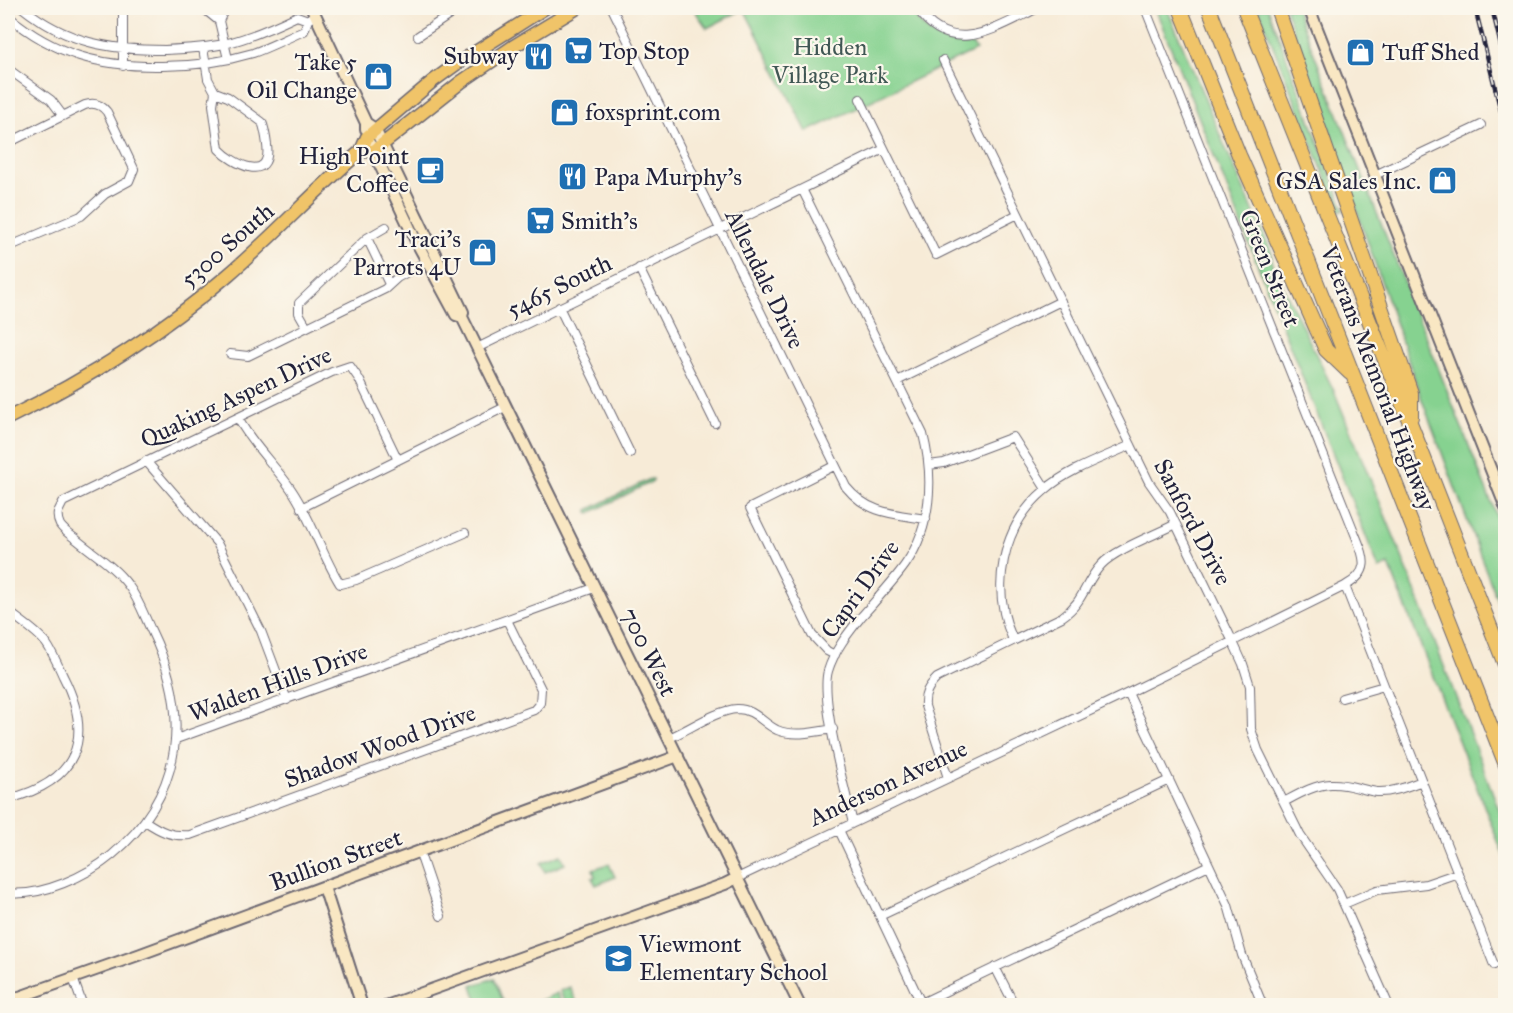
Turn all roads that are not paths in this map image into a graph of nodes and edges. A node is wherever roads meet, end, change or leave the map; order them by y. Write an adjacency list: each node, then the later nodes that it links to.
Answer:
1 (23, 8): 23 (street)
2 (123, 8): 23 (street)
3 (203, 8): 19 (street)
4 (225, 8): 19 (street)
5 (459, 8): 20 (street)
6 (545, 8): 33 (main road)
7 (577, 8): 35 (main road, 5300 South)
8 (612, 8): 41 (street, Allendale Drive)
9 (917, 8): 10 (street)
10 (1038, 8)
11 (1145, 8): 72 (street, Green Street)
12 (1180, 8): 53 (highway)
13 (1209, 8): 53 (highway, Veterans Memorial Highway)
14 (1244, 8): 59 (highway, Veterans Memorial Highway)
15 (1276, 8): 59 (highway)
16 (1309, 8): 37 (street)
17 (311, 14): 21 (street); 24 (street); 33 (street)
18 (8, 16): 27 (street)
19 (219, 21): 21 (street)
20 (418, 36)
21 (224, 44): 22 (street); 24 (street)
22 (203, 48): 23 (street); 26 (street)
23 (124, 49): 27 (street)
24 (228, 59): 26 (street)
25 (943, 60): 39 (street, Sanford Drive)
26 (205, 63): 27 (street); 29 (street)
27 (123, 66)
28 (8, 69): 31 (street)
29 (215, 92): 29 (street)
30 (860, 99): 36 (street)
31 (63, 116): 34 (street); 43 (street)
32 (1481, 125): 37 (street)
33 (369, 130): 35 (main road, 5300 South); 35 (street)
34 (8, 143)
35 (373, 149): 44 (street, 700 West); 49 (street, 700 West); 56 (main road, 5300 South)
36 (884, 149): 38 (street, 5465 South); 39 (street)
37 (1375, 175): 68 (street)
38 (802, 189): 41 (street, 5465 South); 54 (street, Capri Drive)
39 (1018, 214): 47 (street, Sanford Drive)
40 (386, 226): 42 (street)
41 (720, 229): 45 (street, 5465 South); 65 (street, Allendale Drive)
42 (367, 238): 46 (street); 50 (street)
43 (8, 247)
44 (427, 261): 46 (street); 49 (street, 700 West)
45 (639, 268): 48 (street, 5465 South); 58 (street)
46 (390, 284): 50 (street)
47 (1061, 301): 54 (street); 60 (street, Sanford Drive)
48 (559, 307): 51 (street, 5465 South); 61 (street)
49 (462, 317): 51 (street, 700 West)
50 (307, 327): 52 (street)
51 (477, 348): 55 (street, 700 West)
52 (230, 354)
53 (1353, 375): 89 (highway, Veterans Memorial Highway)
54 (897, 381): 64 (street, Capri Drive)
55 (505, 407): 62 (street); 74 (street, 700 West)
56 (8, 418)
57 (238, 418): 62 (street, Quaking Aspen Drive); 63 (street, Quaking Aspen Drive); 67 (street)
58 (715, 423)
59 (1411, 425): 80 (highway, Veterans Memorial Highway)
60 (1131, 445): 66 (street); 70 (street, Sanford Drive)
61 (630, 453)
62 (398, 460): 67 (street)
63 (146, 461): 84 (street); 87 (street, Quaking Aspen Drive)
64 (929, 465): 66 (street); 69 (street, Capri Drive)
65 (834, 466): 69 (street, Allendale Drive); 79 (street)
66 (1046, 489): 77 (street)
67 (302, 508): 71 (street)
68 (1506, 508)
69 (926, 519): 79 (street, Capri Drive)
70 (1176, 524): 77 (street); 78 (street, Sanford Drive)
71 (465, 533)
72 (1358, 544): 73 (street, Anderson Avenue)
73 (1345, 586): 78 (street, Anderson Avenue); 81 (street)
74 (594, 588): 76 (street, Walden Hills Drive); 86 (street, 700 West)
75 (8, 611): 93 (street)
76 (507, 620): 84 (street, Walden Hills Drive); 95 (street, Shadow Wood Drive)
77 (1013, 640): 90 (street)
78 (1233, 642): 82 (street, Anderson Avenue); 94 (street, Sanford Drive)
79 (835, 655): 85 (street, Capri Drive)
80 (1506, 667)
81 (1384, 686): 83 (street); 92 (street)
82 (1128, 693): 90 (street, Anderson Avenue); 91 (street)
83 (1342, 698)
84 (287, 700): 87 (street, Walden Hills Drive)
85 (832, 729): 86 (street); 96 (street, Capri Drive)
86 (669, 738): 88 (street, 700 West)
87 (176, 739): 95 (street, Walden Hills Drive)
88 (678, 756): 98 (street, Bullion Street); 101 (street, 700 West)
89 (1506, 765)
90 (948, 778): 96 (street, Anderson Avenue)
91 (1169, 780): 99 (street); 106 (street)
92 (1422, 781): 94 (street); 100 (street)
93 (8, 799)
94 (1284, 802): 104 (street, Sanford Drive)
95 (145, 821): 103 (street, Walden Hills Drive)
96 (853, 823): 97 (street, Anderson Avenue)
97 (839, 830): 101 (street, Anderson Avenue); 106 (street)
98 (419, 851): 102 (street, Bullion Street); 105 (street)
99 (1209, 865): 108 (street); 117 (street)
100 (1458, 873): 104 (street); 107 (street)
101 (737, 878): 114 (street, Anderson Avenue); 115 (street, 700 West)
102 (324, 887): 109 (street, Bullion Street); 113 (street)
103 (8, 893)
104 (1344, 904): 118 (street, Sanford Drive)
105 (441, 916)
106 (880, 916): 111 (street)
107 (1494, 965)
108 (995, 967): 111 (street); 116 (street)
109 (73, 978): 110 (street, Bullion Street); 112 (street)
110 (8, 1001)
111 (918, 1004)
112 (83, 1005)
113 (362, 1005)
114 (386, 1005)
115 (800, 1005)
116 (1015, 1005)
117 (1263, 1005)
118 (1389, 1005)

